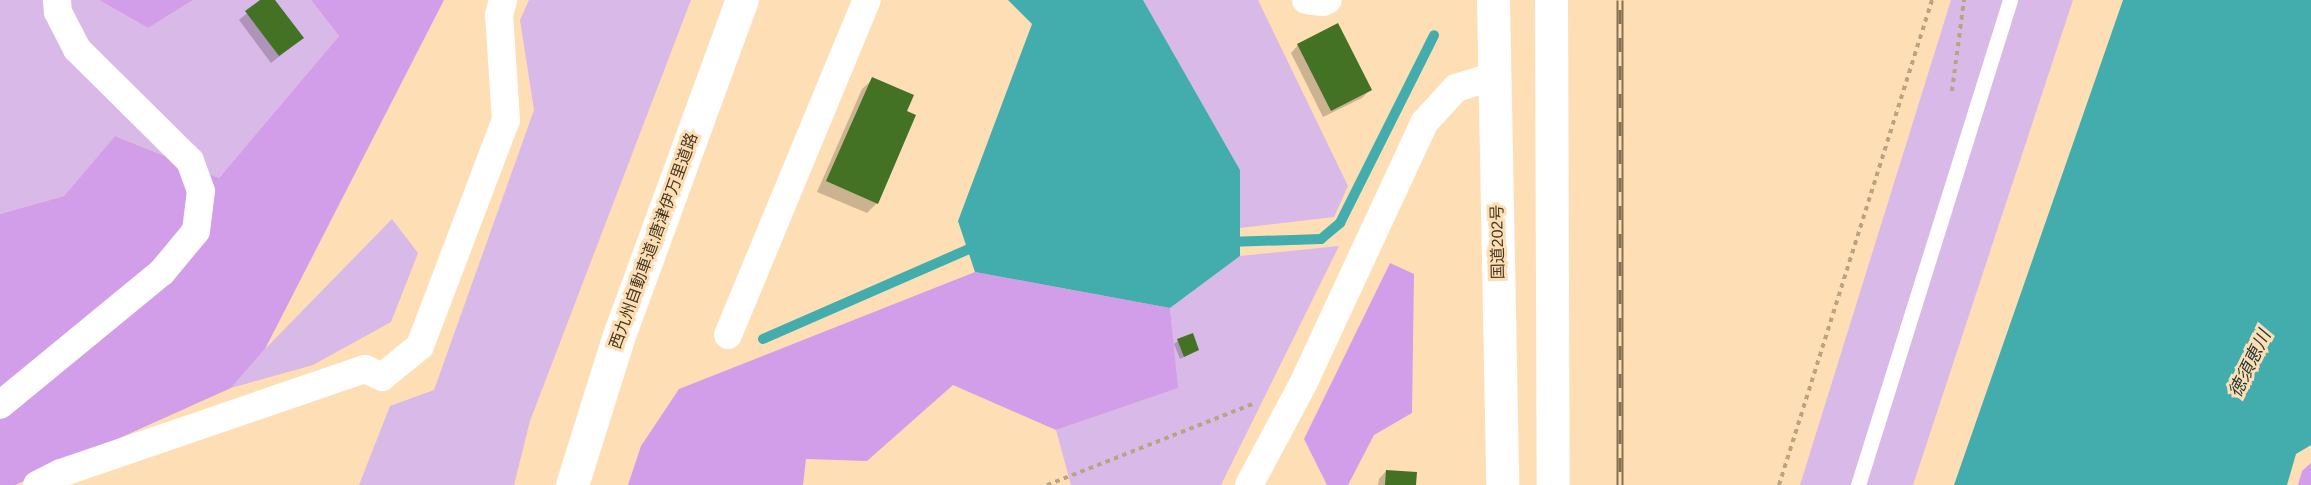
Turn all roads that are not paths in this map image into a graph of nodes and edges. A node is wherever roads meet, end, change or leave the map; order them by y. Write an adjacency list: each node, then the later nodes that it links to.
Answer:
1 (57, 0): 12 (street)
2 (503, 0): 13 (street)
3 (742, 0): 14 (highway, 西九州自動車道;唐津伊万里道路)
4 (867, 0): 11 (street)
5 (1306, 0): 6 (street)
6 (1328, 0)
7 (1493, 0): 10 (highway, 国道202号)
8 (1551, 0): 17 (highway)
9 (2010, 0): 18 (lane)
10 (1495, 76): 15 (street); 16 (highway, 国道202号)
11 (728, 335)
12 (0, 405)
13 (37, 485)
14 (572, 485)
15 (1249, 485)
16 (1502, 485)
17 (1553, 485)
18 (1858, 485)

